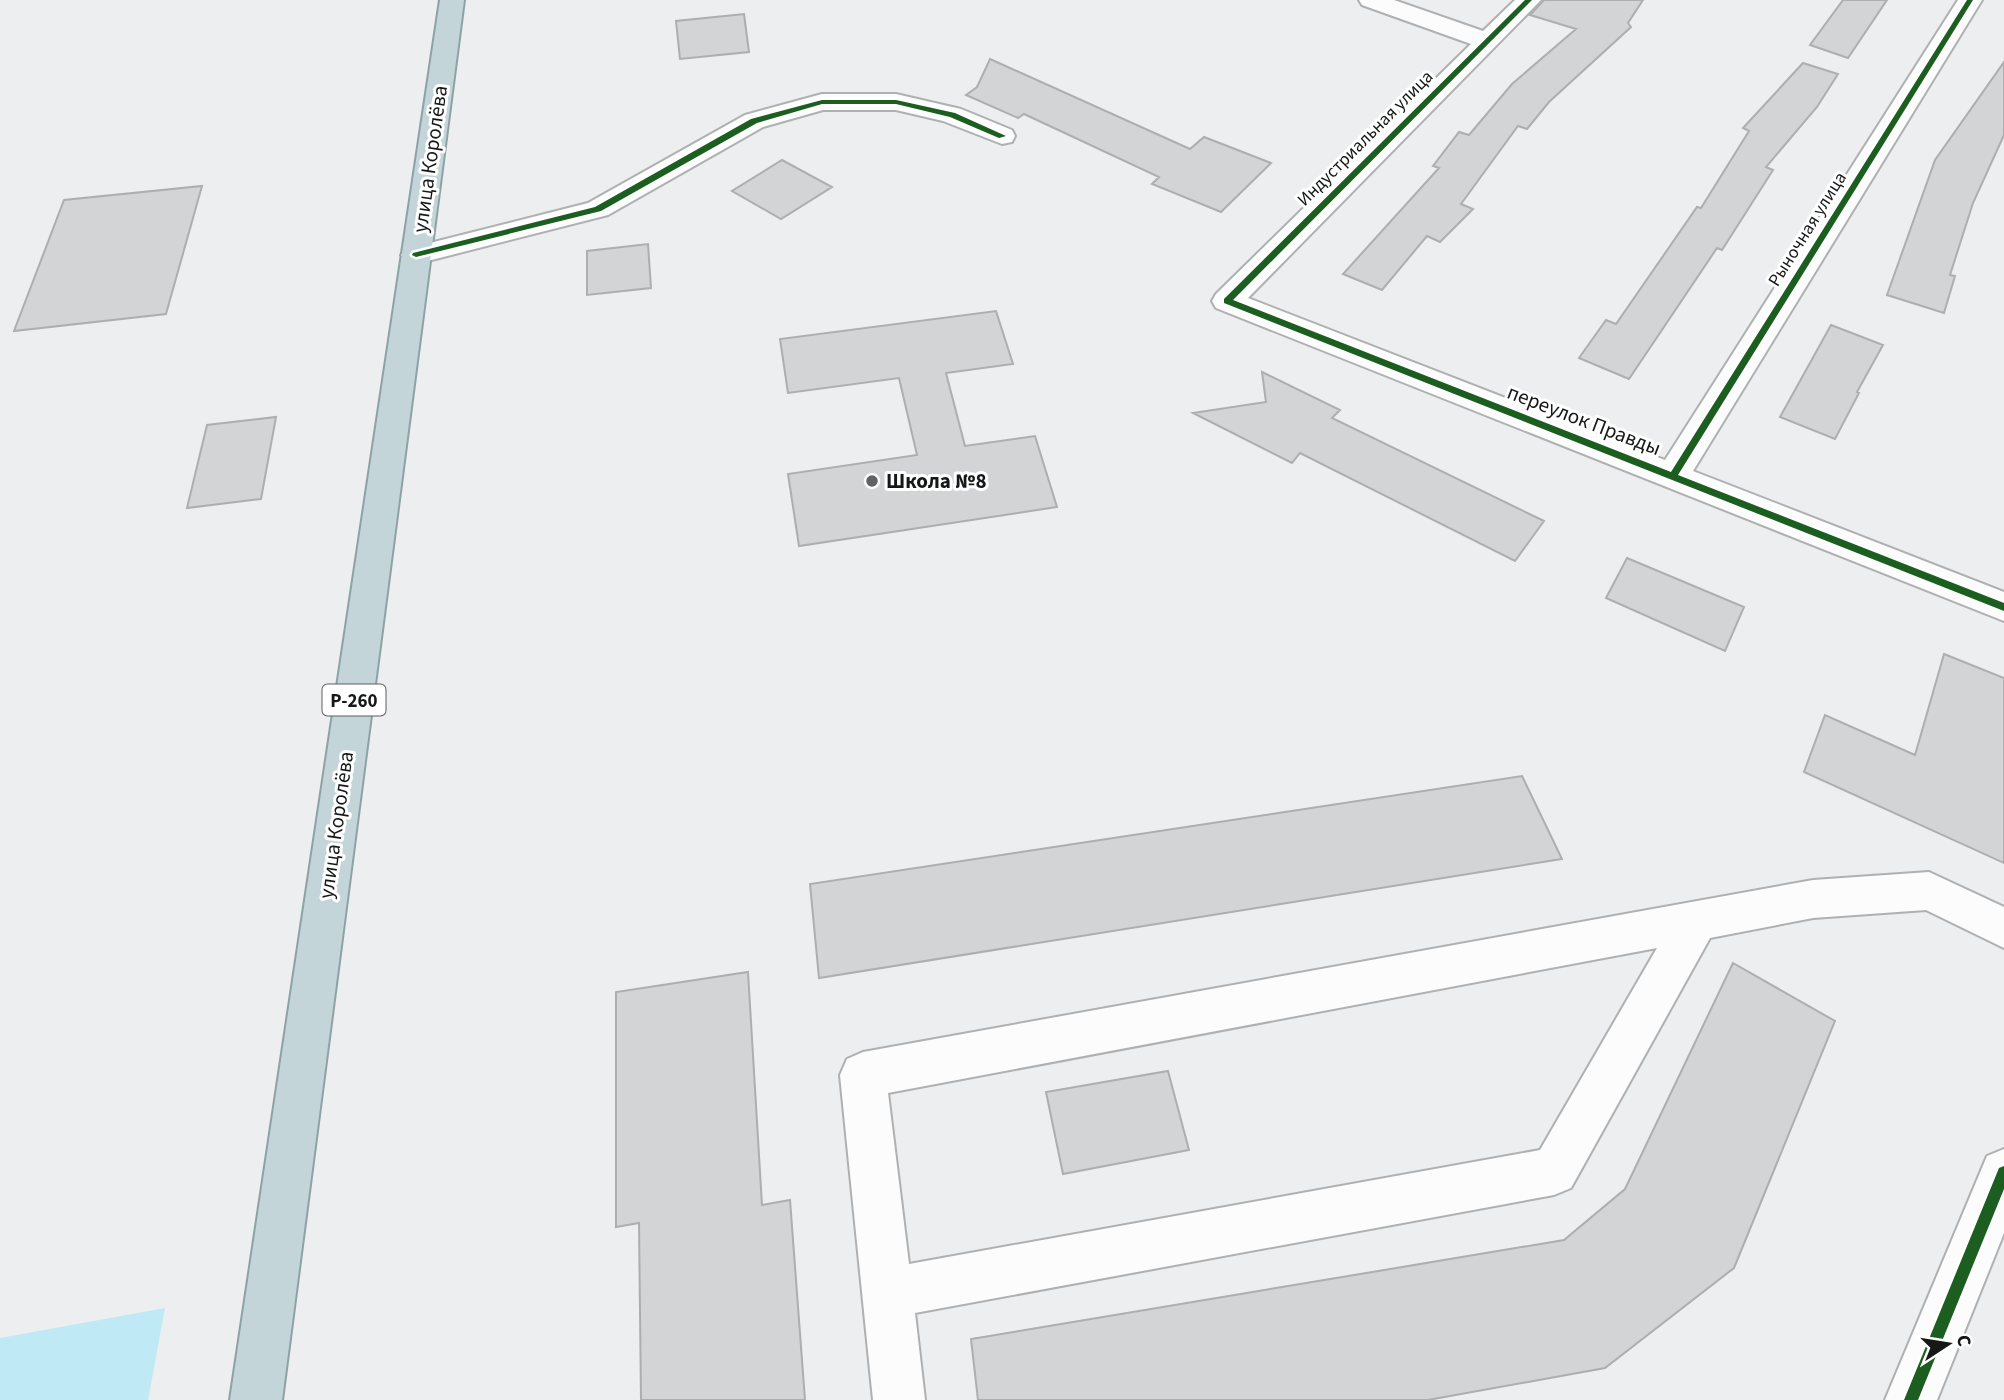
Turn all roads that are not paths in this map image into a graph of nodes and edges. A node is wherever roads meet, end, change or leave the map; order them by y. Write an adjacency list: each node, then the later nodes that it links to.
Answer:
1 (452, 0): 7 (highway, улица Королёва / Р-260)
2 (1371, 0): 5 (street)
3 (1529, 0): 5 (street, Индустриальная улица)
4 (1970, 0): 9 (street, Рыночная улица)
5 (1487, 41): 8 (street, Индустриальная улица)
6 (1002, 136): 7 (street)
7 (416, 255): 15 (highway, улица Королёва / Р-260)
8 (1227, 301): 9 (street, переулок Правды)
9 (1673, 476): 10 (street, переулок Правды)
10 (2004, 607)
11 (1697, 920): 12 (street); 14 (street); 14 (street)
12 (2004, 928)
13 (2004, 1173): 17 (street)
14 (886, 1293): 16 (street)
15 (256, 1400)
16 (899, 1400)
17 (1911, 1400)

